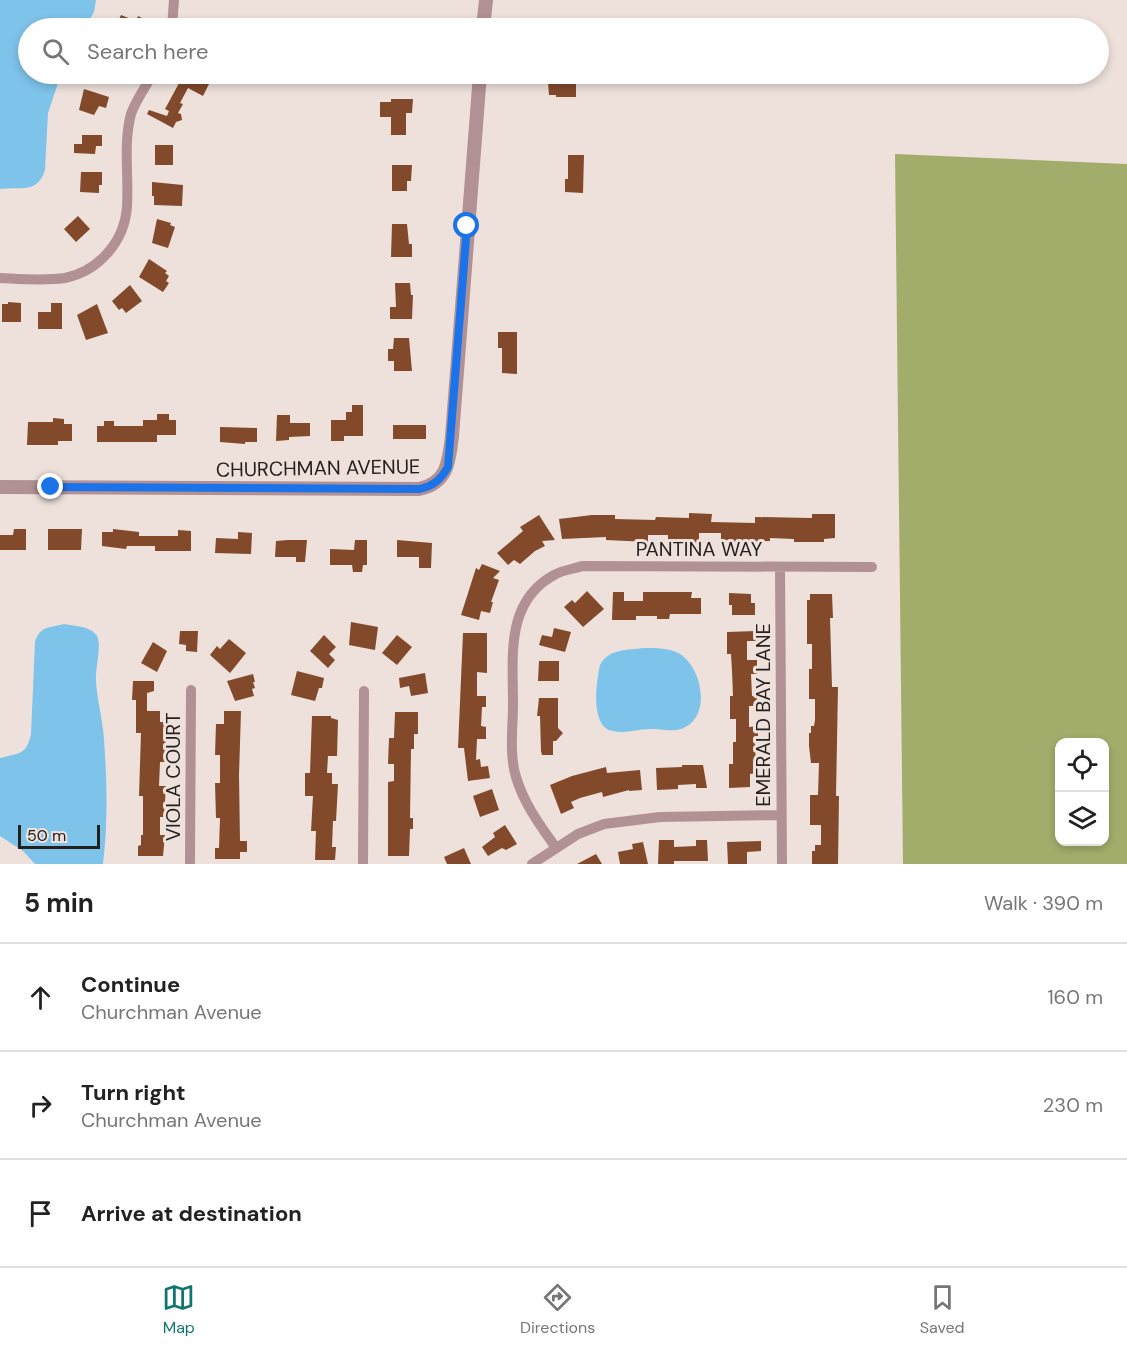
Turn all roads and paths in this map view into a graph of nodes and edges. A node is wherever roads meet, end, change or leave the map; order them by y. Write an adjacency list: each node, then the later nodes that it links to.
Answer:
1 (174, 0): 3 (street)
2 (486, 0): 4 (street)
3 (173, 18)
4 (484, 18)
5 (148, 84): 7 (street)
6 (479, 84): 8 (street, CHURCHMAN AVENUE)
7 (0, 278)
8 (0, 487)
9 (780, 567): 10 (street, PANTINA WAY); 13 (street, EMERALD BAY LANE); 14 (street, PANTINA WAY)
10 (872, 567)
11 (191, 690): 15 (street, VIOLA COURT)
12 (364, 691): 16 (street)
13 (781, 815): 14 (street); 18 (street, EMERALD BAY LANE)
14 (556, 848): 17 (street)
15 (190, 864)
16 (363, 864)
17 (532, 864)
18 (782, 864)

